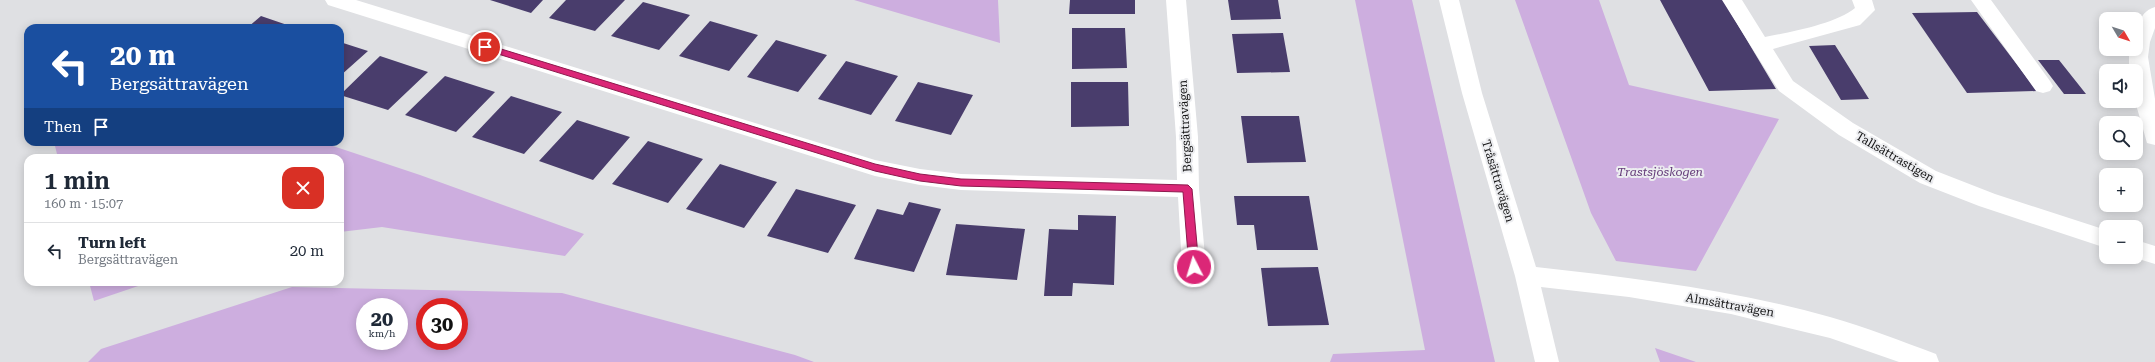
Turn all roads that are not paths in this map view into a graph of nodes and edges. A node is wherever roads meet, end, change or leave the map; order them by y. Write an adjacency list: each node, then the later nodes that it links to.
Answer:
1 (335, 0): 11 (street, Bergsättravägen)
2 (1176, 0): 11 (street, Bergsättravägen)
3 (1449, 0): 16 (street, Tråsättravägen)
4 (1732, 0): 8 (street, Tallsättrastigen)
5 (1862, 0): 8 (street)
6 (1981, 0): 9 (street)
7 (2155, 14): 10 (street)
8 (1760, 45): 12 (street, Tallsättrastigen)
9 (2043, 86)
10 (2155, 137)
11 (1188, 189): 15 (street)
12 (2099, 236)
13 (2143, 251): 14 (street)
14 (2155, 255)
15 (1194, 267)
16 (1527, 276): 17 (street, Tråsättravägen); 18 (street, Almsättravägen)
17 (1547, 362)
18 (1927, 362)

